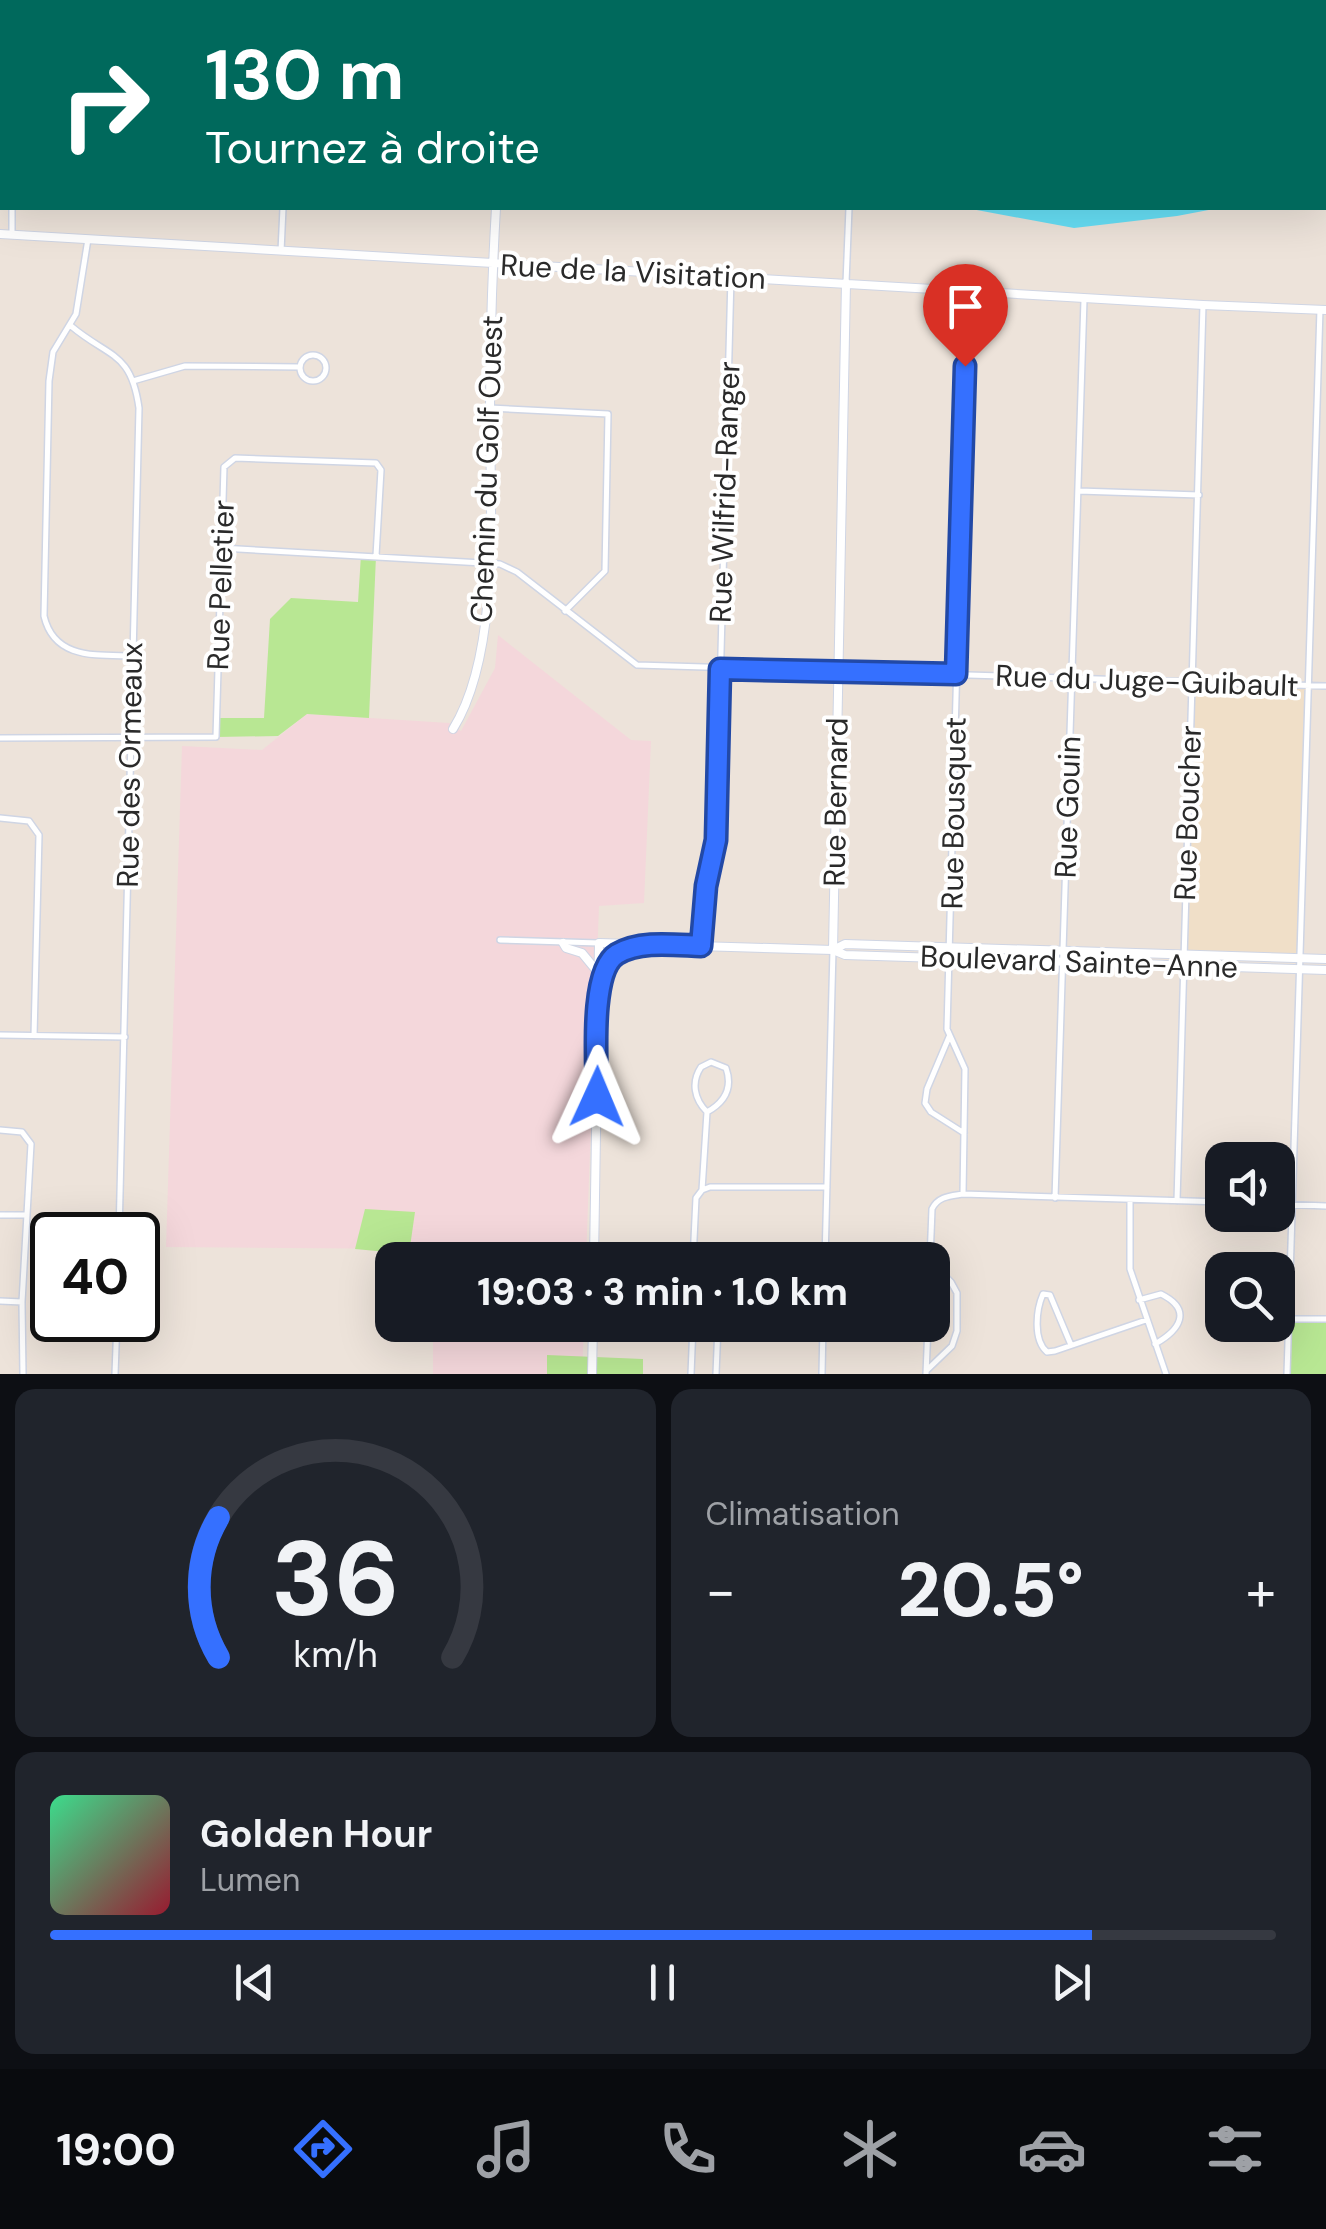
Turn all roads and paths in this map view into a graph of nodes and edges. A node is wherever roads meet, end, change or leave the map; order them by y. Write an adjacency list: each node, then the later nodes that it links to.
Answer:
1 (12, 210): 6 (street)
2 (282, 210): 8 (street)
3 (496, 210): 9 (street, Chemin du Golf Ouest)
4 (850, 210): 11 (street)
5 (0, 234): 6 (street, Rue de la Visitation)
6 (12, 234): 7 (street, Rue de la Visitation)
7 (88, 238): 8 (street, Rue de la Visitation); 16 (street)
8 (280, 251): 9 (street, Rue de la Visitation)
9 (493, 264): 10 (street, Rue de la Visitation); 19 (street, Chemin du Golf Ouest)
10 (731, 277): 11 (street, Rue de la Visitation); 27 (street, Rue Wilfrid-Ranger)
11 (846, 283): 12 (street, Rue de la Visitation); 28 (street, Rue Bernard)
12 (967, 290): 13 (street, Rue de la Visitation); 29 (street, Rue Bousquet)
13 (1084, 297): 14 (street, Rue de la Visitation); 20 (street, Rue Gouin)
14 (1203, 306): 15 (street, Rue de la Visitation); 21 (street, Rue Boucher)
15 (1323, 310): 32 (street)
16 (71, 326): 18 (street); 26 (street)
17 (300, 367): 17 (street); 18 (street)
18 (134, 380): 26 (street, Rue des Ormeaux)
19 (490, 408): 24 (street, Chemin du Golf Ouest); 25 (street)
20 (1079, 492): 21 (street); 30 (street, Rue Gouin)
21 (1199, 495): 31 (street, Rue Boucher)
22 (221, 548): 23 (street, Rue du Juge-Guibault); 23 (street, Rue Pelletier); 36 (street, Rue Pelletier)
23 (376, 556): 24 (street, Rue du Juge-Guibault)
24 (490, 562): 25 (street, Rue du Juge-Guibault); 34 (street, Chemin du Golf Ouest)
25 (564, 611): 27 (street, Rue du Juge-Guibault)
26 (131, 656): 36 (street, Rue des Ormeaux)
27 (720, 669): 28 (street, Rue du Juge-Guibault); 42 (street, Rue Wilfrid-Ranger)
28 (838, 672): 29 (street, Rue du Juge-Guibault); 44 (street, Rue Bernard)
29 (956, 674): 30 (street, Rue du Juge-Guibault); 43 (street, Rue Bousquet)
30 (1071, 679): 31 (street, Rue du Juge-Guibault); 45 (street, Rue Gouin)
31 (1192, 682): 32 (street, Rue du Juge-Guibault); 46 (street, Rue Boucher)
32 (1308, 686): 33 (street, Rue du Juge-Guibault); 48 (street)
33 (1326, 686)
34 (454, 729)
35 (0, 738): 36 (street, Rue Pelletier)
36 (131, 738): 58 (street, Rue des Ormeaux)
37 (0, 818): 57 (street)
38 (500, 940): 39 (street, Boulevard Sainte-Anne)
39 (564, 943): 40 (street, Boulevard Sainte-Anne); 54 (street)
40 (599, 944): 41 (street, Boulevard Sainte-Anne); 54 (street)
41 (652, 944): 42 (street, Boulevard Sainte-Anne); 55 (street)
42 (701, 946): 44 (street, Boulevard Sainte-Anne)
43 (950, 948): 44 (street, Boulevard Sainte-Anne); 45 (street, Boulevard Sainte-Anne); 47 (street, Rue Bousquet)
44 (833, 950): 47 (street, Boulevard Sainte-Anne); 64 (street, Rue Bernard)
45 (1064, 951): 46 (street, Boulevard Sainte-Anne); 50 (street, Rue Gouin)
46 (1184, 955): 48 (street, Boulevard Sainte-Anne); 51 (street, Rue Boucher)
47 (950, 958): 50 (street, Boulevard Sainte-Anne); 59 (street, Rue Bousquet)
48 (1300, 958): 49 (street, Boulevard Sainte-Anne); 52 (street)
49 (1326, 959)
50 (1064, 962): 51 (street, Boulevard Sainte-Anne); 67 (street, Rue Gouin)
51 (1184, 966): 52 (street, Boulevard Sainte-Anne); 69 (street, Rue Boucher)
52 (1300, 969): 53 (street, Boulevard Sainte-Anne); 63 (street)
53 (1326, 970)
54 (599, 980): 55 (street)
55 (599, 990): 76 (street)
56 (0, 1036): 57 (street)
57 (34, 1036): 58 (street)
58 (125, 1037): 73 (street, Rue des Ormeaux)
59 (948, 1037): 62 (street, Rue Bousquet); 62 (street, Rue Bousquet)
60 (707, 1112): 60 (street); 65 (street)
61 (0, 1130): 75 (street)
62 (964, 1134): 66 (street, Rue Bousquet)
63 (1295, 1166)
64 (827, 1188): 65 (street); 78 (street, Rue Bernard)
65 (702, 1190): 77 (street)
66 (963, 1194): 67 (street); 79 (street)
67 (1054, 1198): 68 (street)
68 (1130, 1200): 69 (street); 81 (street)
69 (1177, 1201): 70 (street)
70 (1205, 1202)
71 (1295, 1205): 72 (street)
72 (1326, 1206)
73 (120, 1212)
74 (0, 1215): 75 (street)
75 (25, 1215): 83 (street)
76 (594, 1242)
77 (694, 1242)
78 (826, 1242)
79 (932, 1242)
80 (950, 1283): 96 (street)
81 (1139, 1300): 86 (street); 94 (street)
82 (0, 1301): 83 (street)
83 (22, 1302): 97 (street)
84 (1295, 1319): 85 (street)
85 (1326, 1319)
86 (1146, 1320): 94 (street); 95 (street)
87 (116, 1342): 98 (street)
88 (593, 1342): 99 (street)
89 (692, 1342): 100 (street)
90 (717, 1342): 101 (street)
91 (823, 1342): 102 (street)
92 (927, 1342): 96 (street)
93 (1288, 1342): 104 (street)
94 (1155, 1344): 103 (street)
95 (1071, 1345): 95 (street)
96 (926, 1372)
97 (23, 1374)
98 (115, 1374)
99 (592, 1374)
100 (691, 1374)
101 (716, 1374)
102 (822, 1374)
103 (1166, 1374)
104 (1287, 1374)

